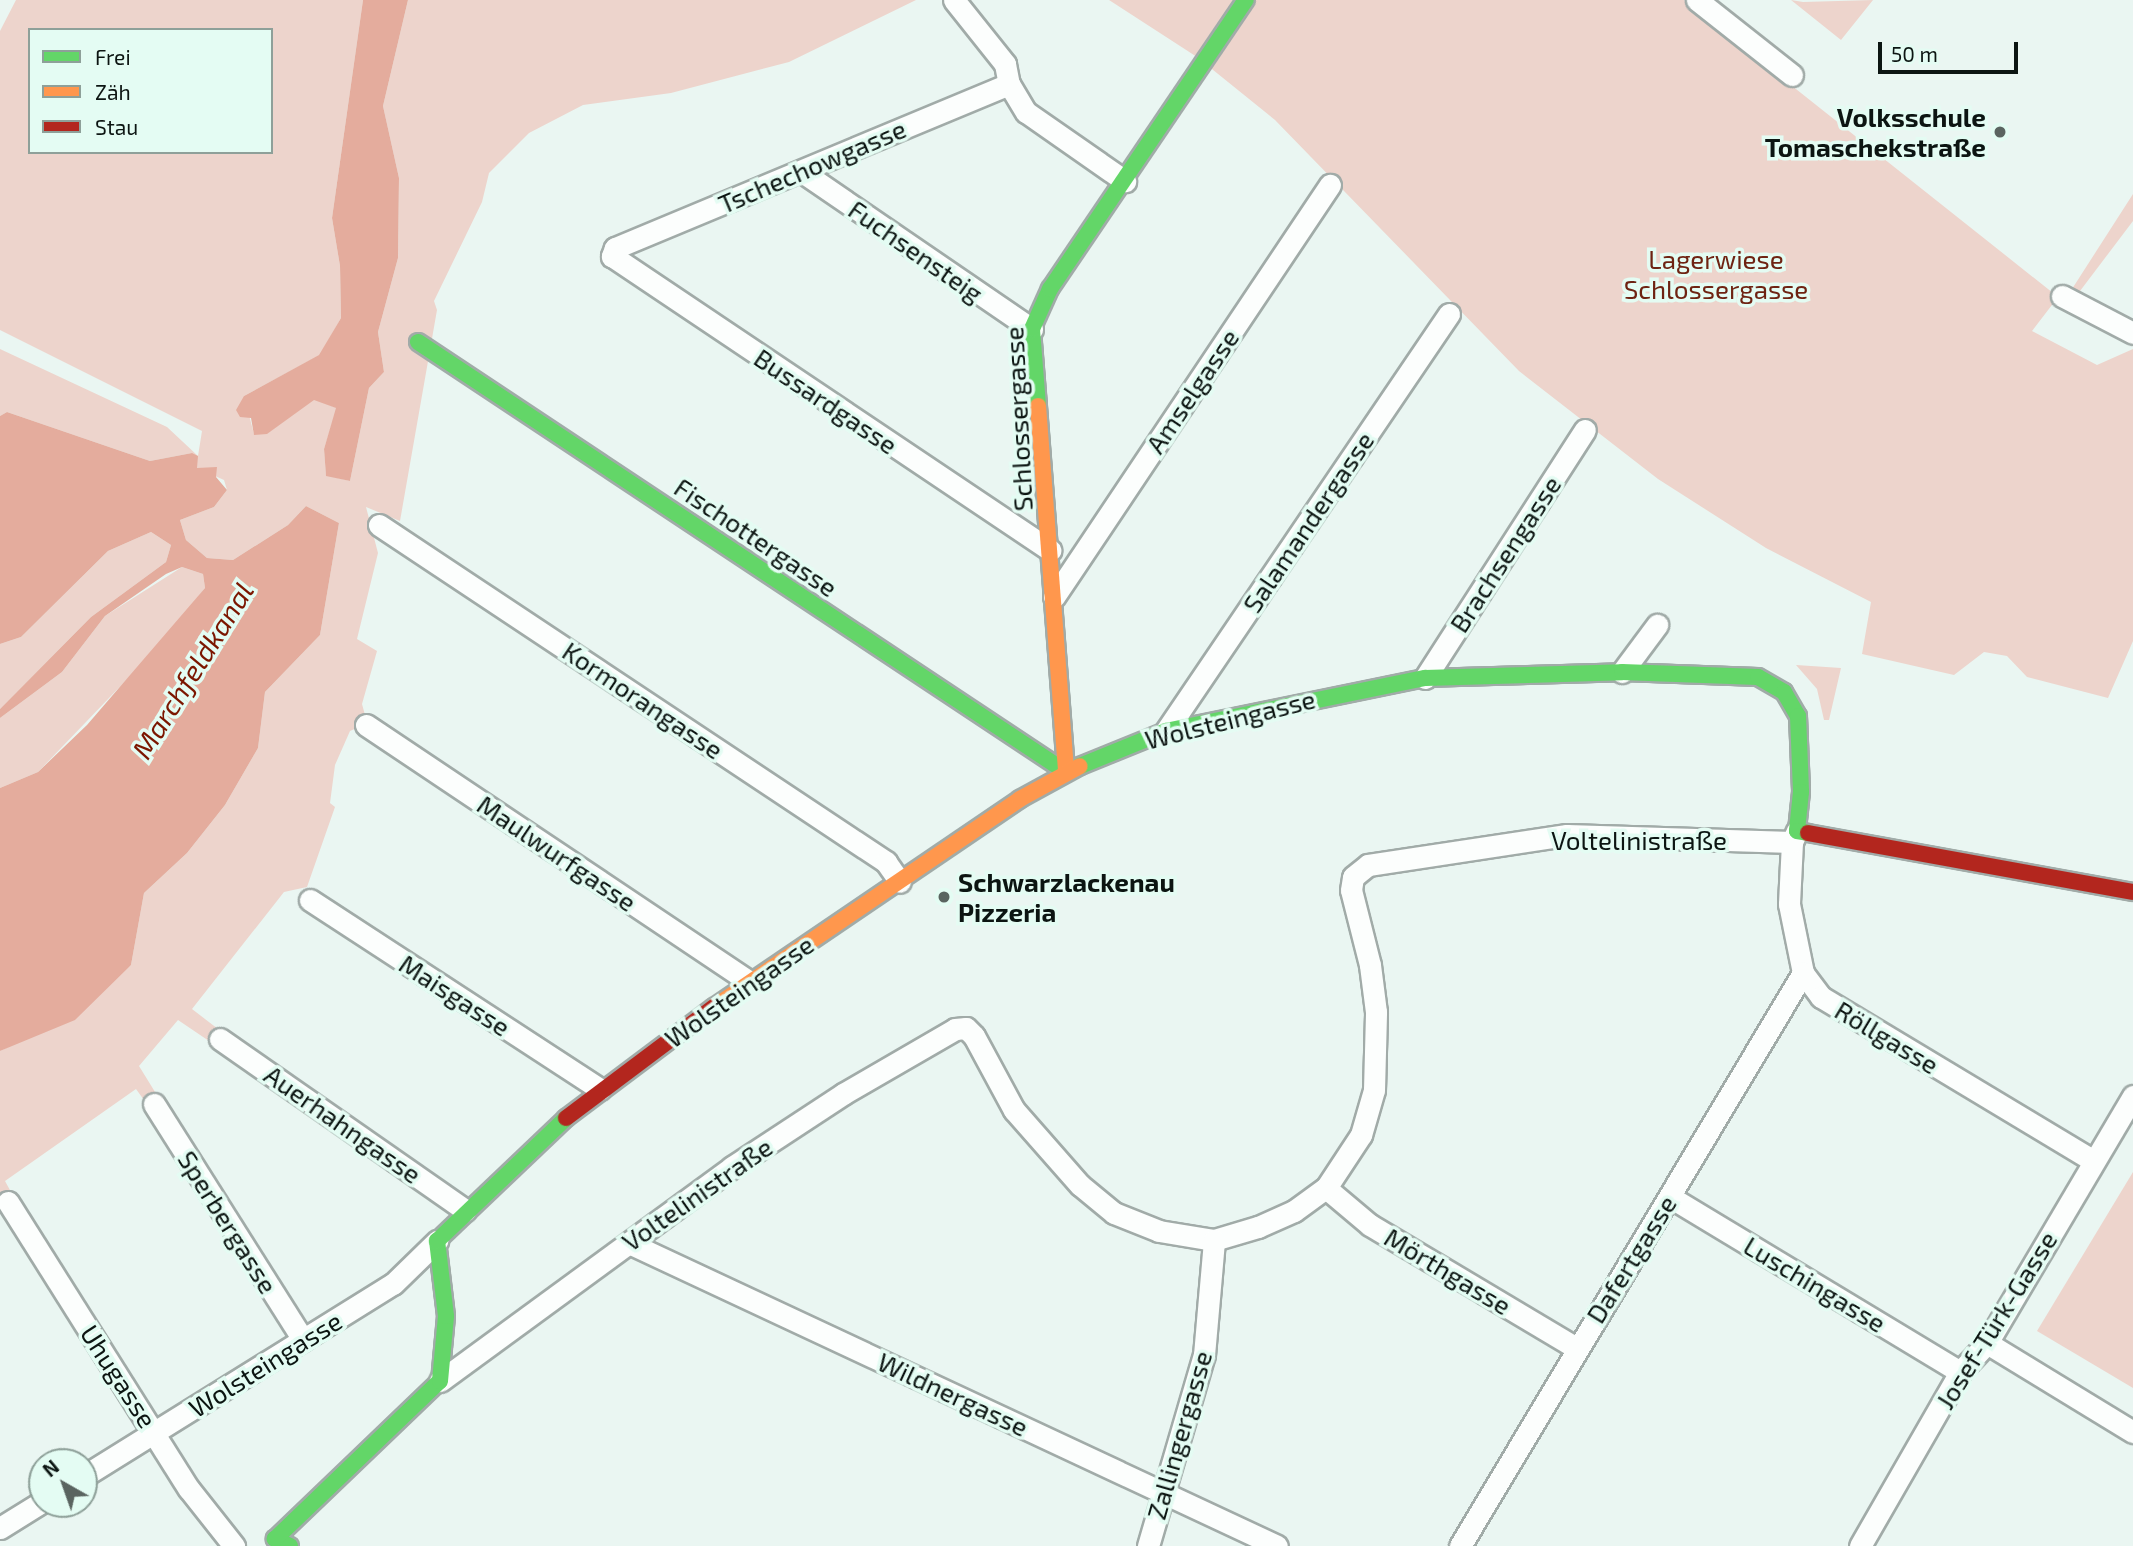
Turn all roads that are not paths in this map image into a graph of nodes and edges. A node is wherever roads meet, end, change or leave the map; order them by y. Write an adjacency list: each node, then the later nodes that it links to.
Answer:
1 (954, 0): 5 (street)
2 (1246, 0): 7 (street, Schlossergasse)
3 (1697, 0): 4 (street)
4 (1792, 75)
5 (1009, 84): 6 (street, Tschechowgasse); 7 (street)
6 (801, 171): 9 (street, Tschechowgasse); 12 (street, Fuchsensteig)
7 (1125, 181): 12 (street, Schlossergasse)
8 (1330, 185): 18 (street, Amselgasse)
9 (615, 248): 17 (street, Bussardgasse)
10 (2062, 296): 13 (street)
11 (1449, 314): 23 (street, Salamandergasse)
12 (1032, 329): 17 (street, Schlossergasse)
13 (2133, 333)
14 (418, 342): 24 (street, Fischottergasse)
15 (1585, 430): 21 (street, Brachsengasse)
16 (379, 524): 26 (street, Kormorangasse)
17 (1050, 550): 18 (street, Schlossergasse)
18 (1054, 597): 24 (street, Schlossergasse)
19 (1657, 625): 20 (street)
20 (1622, 672): 21 (street, Wolsteingasse); 25 (street, Wolsteingasse)
21 (1425, 678): 23 (street, Wolsteingasse)
22 (366, 725): 30 (street, Maulwurfgasse)
23 (1166, 731): 24 (street, Wolsteingasse)
24 (1066, 772): 26 (street, Wolsteingasse)
25 (1794, 836): 27 (street, Voltelinistraße); 29 (street, Röllgasse); 36 (street, Voltelinistraße)
26 (900, 882): 30 (street, Wolsteingasse)
27 (2133, 892)
28 (310, 900): 32 (street, Maisgasse)
29 (1803, 973): 35 (street, Röllgasse); 37 (street, Dafertgasse)
30 (748, 981): 32 (street, Wolsteingasse)
31 (220, 1039): 39 (street, Auerhahngasse)
32 (600, 1089): 39 (street, Wolsteingasse)
33 (2133, 1096): 35 (street, Josef-Türk-Gasse)
34 (153, 1104): 43 (street, Sperbergasse)
35 (2094, 1161): 44 (street, Josef-Türk-Gasse)
36 (1326, 1188): 40 (street); 45 (street, Mörthgasse)
37 (1670, 1197): 45 (street, Dafertgasse); 46 (street, Luschingasse)
38 (8, 1202): 48 (street, Uhugasse)
39 (465, 1210): 41 (street)
40 (1214, 1240): 42 (street, Voltelinistraße); 51 (street, Zallingergasse)
41 (437, 1241): 43 (street, Wolsteingasse); 47 (street)
42 (629, 1242): 47 (street, Voltelinistraße); 51 (street, Wildnergasse)
43 (303, 1340): 48 (street, Wolsteingasse)
44 (1987, 1343): 46 (street, Josef-Türk-Gasse); 49 (street)
45 (1575, 1347): 58 (street, Dafertgasse)
46 (1960, 1372): 59 (street, Josef-Türk-Gasse)
47 (440, 1381): 54 (street, Voltelinistraße)
48 (155, 1432): 50 (street, Wolsteingasse); 55 (street, Uhugasse)
49 (2133, 1432)
50 (98, 1467)
51 (1164, 1493): 56 (street, Zallingergasse); 57 (street, Wildnergasse)
52 (28, 1510): 53 (street)
53 (1, 1524)
54 (278, 1544)
55 (234, 1546)
56 (1148, 1546)
57 (1277, 1546)
58 (1460, 1546)
59 (1860, 1546)

